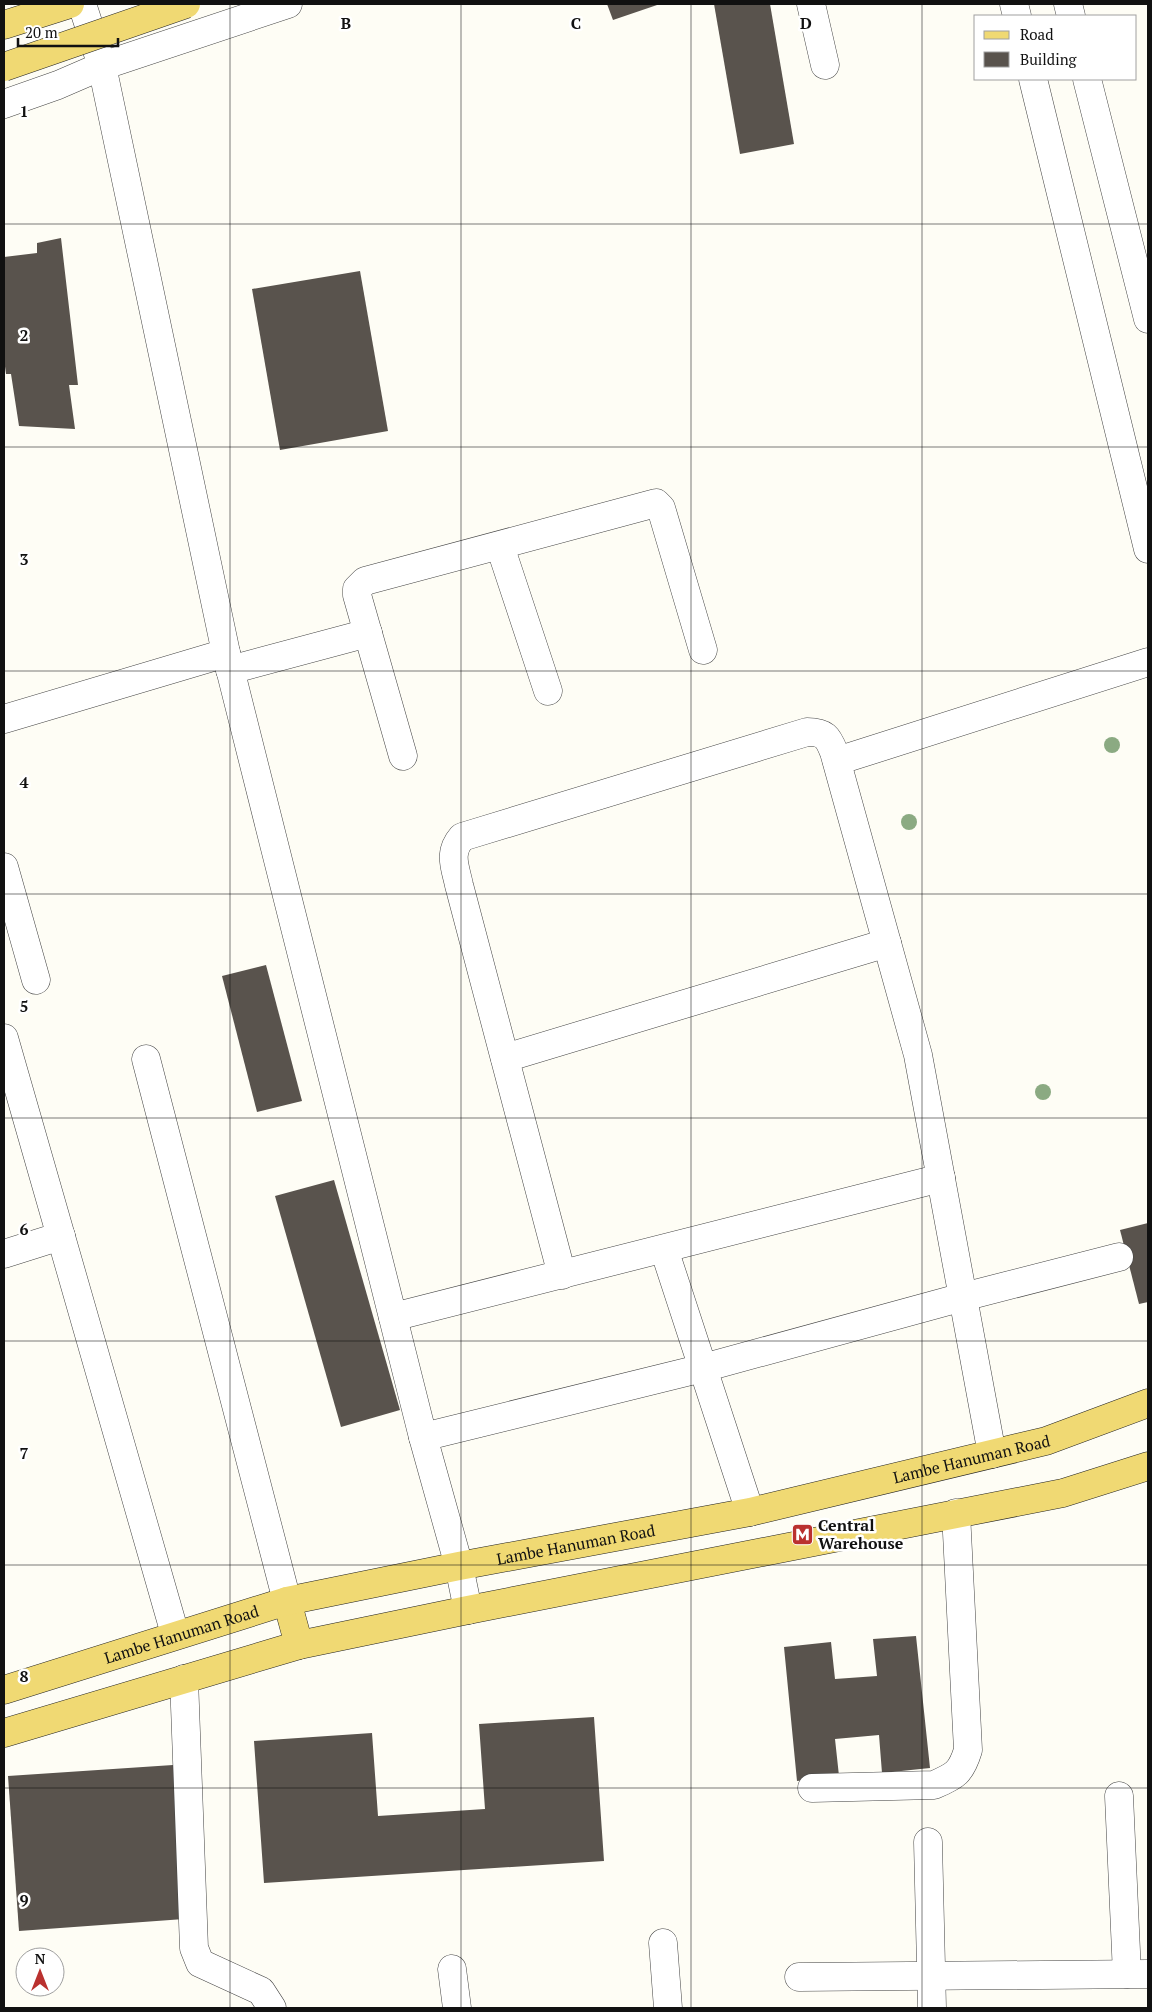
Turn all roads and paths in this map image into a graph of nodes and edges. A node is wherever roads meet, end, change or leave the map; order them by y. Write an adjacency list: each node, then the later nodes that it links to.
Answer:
1 (70, 4): 6 (main road)
2 (82, 4): 7 (street)
3 (186, 4): 9 (main road, bridge)
4 (288, 4): 7 (street)
5 (811, 4): 8 (street)
6 (4, 25)
7 (102, 66): 12 (street); 18 (street)
8 (825, 66)
9 (4, 67)
10 (1033, 80): 15 (street)
11 (1087, 80): 13 (street)
12 (4, 104)
13 (1148, 319)
14 (500, 546): 16 (street); 17 (street); 20 (street)
15 (1148, 549)
16 (368, 633): 18 (street); 22 (street)
17 (704, 650)
18 (228, 661): 21 (street); 37 (street)
19 (1148, 662): 23 (street)
20 (548, 691)
21 (4, 718)
22 (403, 756)
23 (837, 761): 25 (street); 28 (street)
24 (4, 867): 26 (street)
25 (887, 943): 28 (street); 30 (street)
26 (36, 980)
27 (4, 1038): 31 (street)
28 (505, 1058): 35 (street)
29 (146, 1059): 46 (street)
30 (940, 1178): 32 (street); 36 (street)
31 (61, 1236): 33 (street); 48 (street)
32 (664, 1249): 35 (street); 38 (street)
33 (4, 1254)
34 (1119, 1257): 36 (street)
35 (562, 1275): 37 (street)
36 (963, 1297): 38 (street); 41 (street)
37 (393, 1317): 40 (street)
38 (704, 1368): 40 (street); 43 (street)
39 (1148, 1403): 41 (main road, Lambe Hanuman Road)
40 (423, 1437): 45 (street)
41 (992, 1454): 43 (main road, Lambe Hanuman Road)
42 (1148, 1466): 44 (main road)
43 (750, 1512): 45 (main road, Lambe Hanuman Road)
44 (956, 1513): 47 (main road); 53 (street)
45 (459, 1566): 46 (main road, Lambe Hanuman Road); 47 (street)
46 (287, 1601): 48 (main road, Lambe Hanuman Road); 49 (main road)
47 (468, 1610): 49 (main road)
48 (175, 1634): 51 (main road, Lambe Hanuman Road)
49 (299, 1645): 50 (main road)
50 (184, 1679): 52 (main road); 61 (street)
51 (4, 1690)
52 (4, 1733)
53 (812, 1788)
54 (1119, 1796): 58 (street)
55 (928, 1842): 59 (street)
56 (664, 1943): 63 (street)
57 (452, 1969): 62 (street)
58 (1137, 1974): 59 (street)
59 (931, 1975): 60 (street); 64 (street)
60 (799, 1977)
61 (272, 2008)
62 (457, 2008)
63 (668, 2008)
64 (932, 2008)

